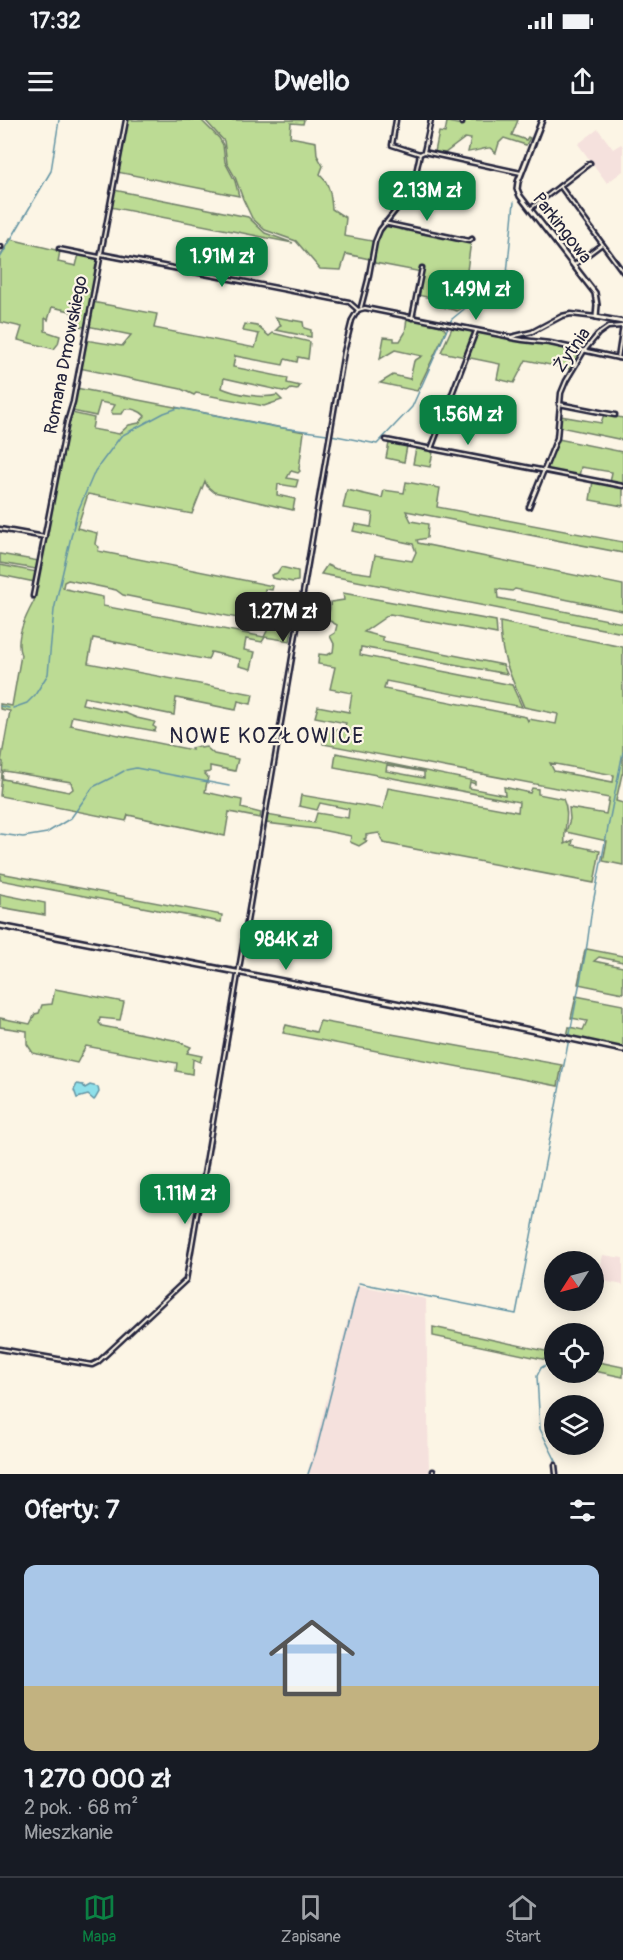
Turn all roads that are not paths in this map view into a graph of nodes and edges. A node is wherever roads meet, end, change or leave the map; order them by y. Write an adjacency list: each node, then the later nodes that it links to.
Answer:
1 (126, 120): 15 (street, Romana Dmowskiego)
2 (396, 120): 6 (street)
3 (431, 120): 5 (street)
4 (542, 120): 8 (street, Parkingowa)
5 (424, 152): 6 (street); 8 (street)
6 (420, 154): 11 (street)
7 (590, 164): 9 (street)
8 (521, 173): 10 (street, Parkingowa)
9 (560, 186): 10 (street); 13 (street)
10 (530, 209): 16 (street, Parkingowa)
11 (384, 223): 12 (street); 19 (street)
12 (472, 239)
13 (602, 244): 16 (street); 18 (street)
14 (59, 249): 15 (street)
15 (99, 256): 19 (street); 36 (street, Romana Dmowskiego)
16 (573, 265): 20 (street, Parkingowa)
17 (422, 268): 21 (street)
18 (623, 272)
19 (359, 309): 21 (street); 39 (street)
20 (596, 316): 22 (street); 24 (street)
21 (412, 318): 23 (street)
22 (623, 323): 25 (street, Żytnia); 26 (street)
23 (476, 331): 24 (street); 31 (street)
24 (511, 337): 25 (street)
25 (584, 351): 26 (street); 28 (street, Żytnia)
26 (618, 358): 27 (street)
27 (623, 359)
28 (560, 404): 29 (street); 32 (street, Żytnia)
29 (615, 415)
30 (386, 440): 31 (street)
31 (431, 449): 32 (street)
32 (545, 471): 33 (street); 34 (street, Żytnia)
33 (623, 486)
34 (529, 507)
35 (0, 529): 36 (street)
36 (45, 537): 37 (street, Romana Dmowskiego)
37 (33, 596)
38 (0, 926): 39 (street)
39 (237, 972): 40 (street); 41 (street)
40 (623, 1050)
41 (0, 1349)
42 (555, 1465): 43 (street)
43 (556, 1474)

